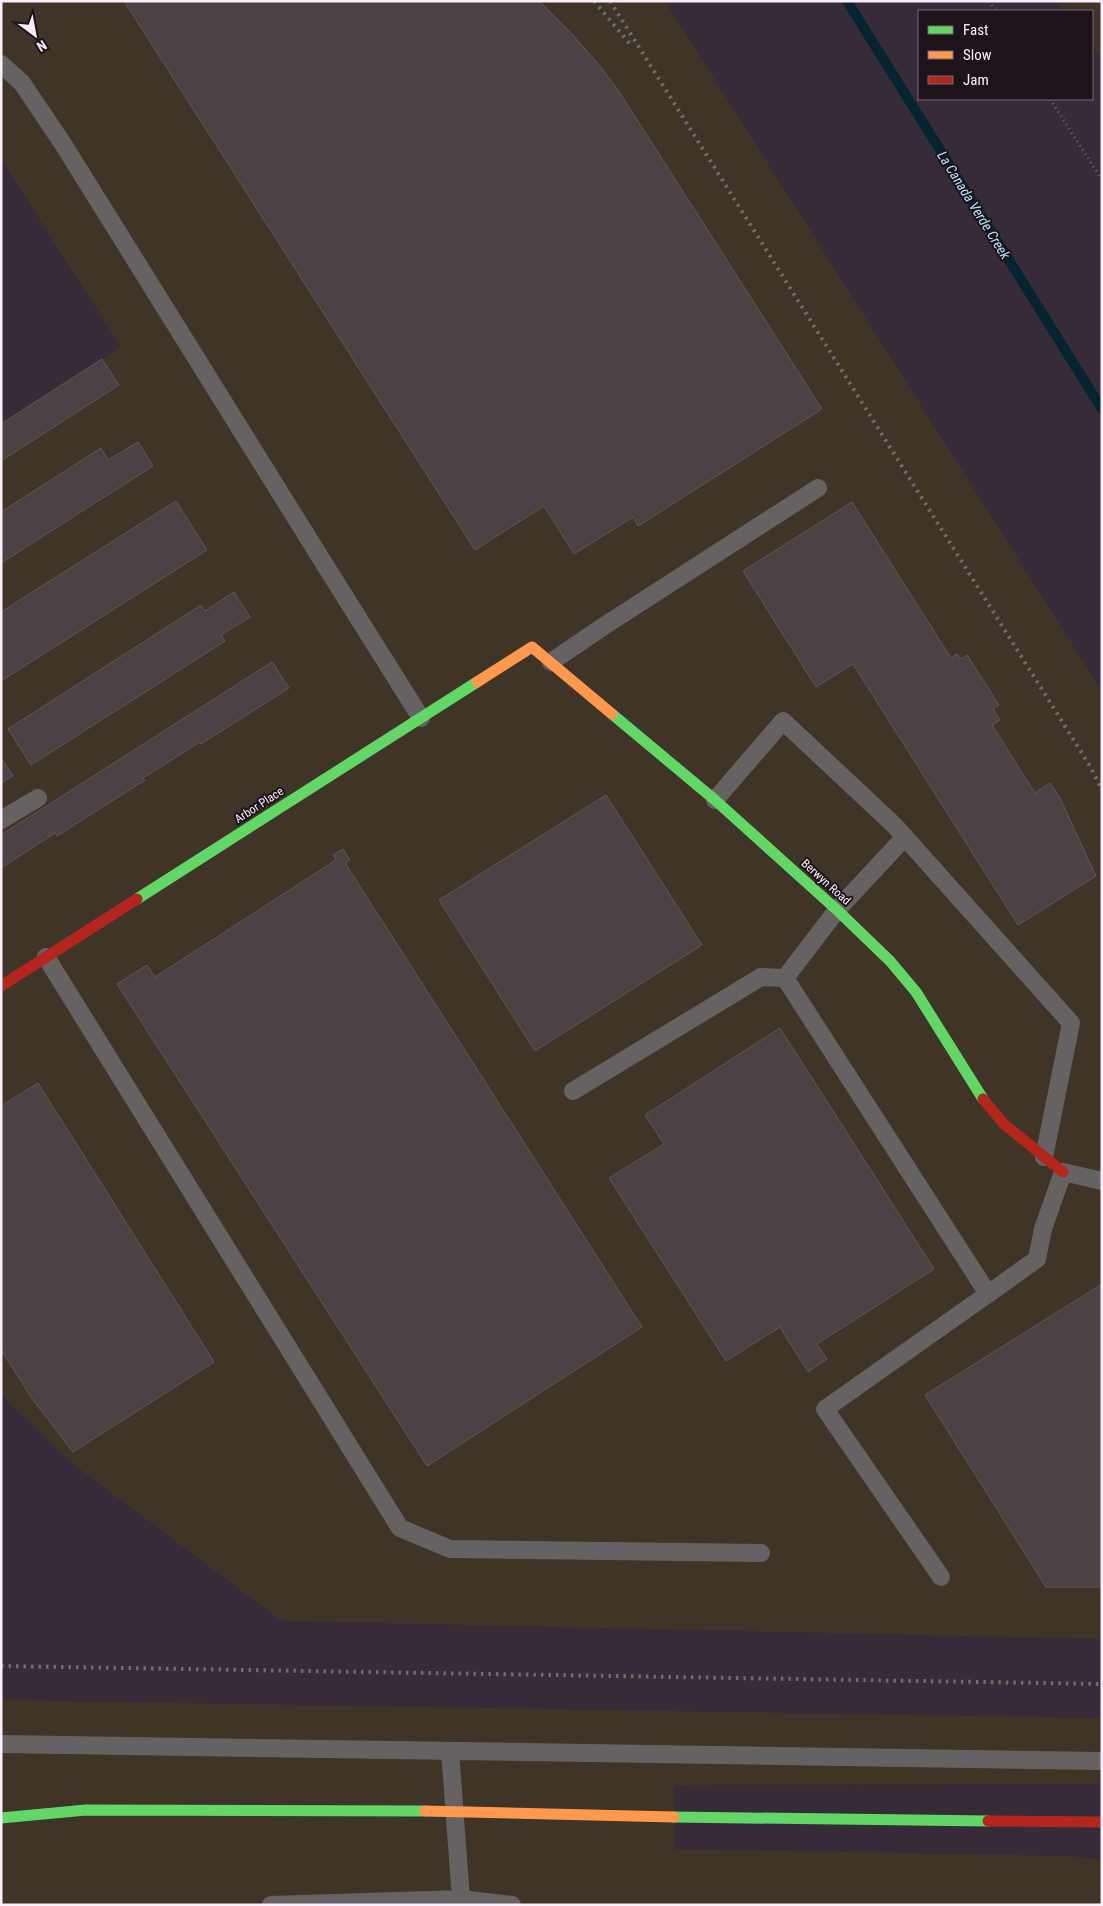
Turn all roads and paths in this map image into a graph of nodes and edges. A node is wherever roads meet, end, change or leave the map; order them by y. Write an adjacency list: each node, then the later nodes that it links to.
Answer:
1 (1, 64): 7 (lane)
2 (1051, 100): 3 (path)
3 (1102, 180)
4 (818, 488): 6 (lane)
5 (532, 647): 6 (street, Berwyn Road); 7 (street, Arbor Place)
6 (552, 662): 9 (street, Berwyn Road)
7 (421, 718): 13 (street, Arbor Place)
8 (38, 798): 10 (lane)
9 (715, 800): 11 (lane); 12 (street, Berwyn Road)
10 (1, 820)
11 (905, 837): 12 (lane); 17 (lane)
12 (837, 910): 14 (lane); 17 (street, Berwyn Road)
13 (46, 957): 15 (street, Arbor Place); 21 (lane)
14 (784, 978): 16 (lane); 20 (lane)
15 (1, 986)
16 (573, 1091)
17 (1044, 1158): 18 (street, Berwyn Road)
18 (1062, 1172): 19 (lane); 20 (lane)
19 (1102, 1181)
20 (988, 1294): 22 (lane)
21 (761, 1553)
22 (941, 1576)
23 (1, 1744): 24 (lane)
24 (450, 1751): 25 (lane); 28 (lane)
25 (1102, 1761)
26 (1, 1818): 27 (street, bridge)
27 (1102, 1822)
28 (461, 1900): 29 (lane); 30 (lane)
29 (270, 1905)
30 (512, 1905)

